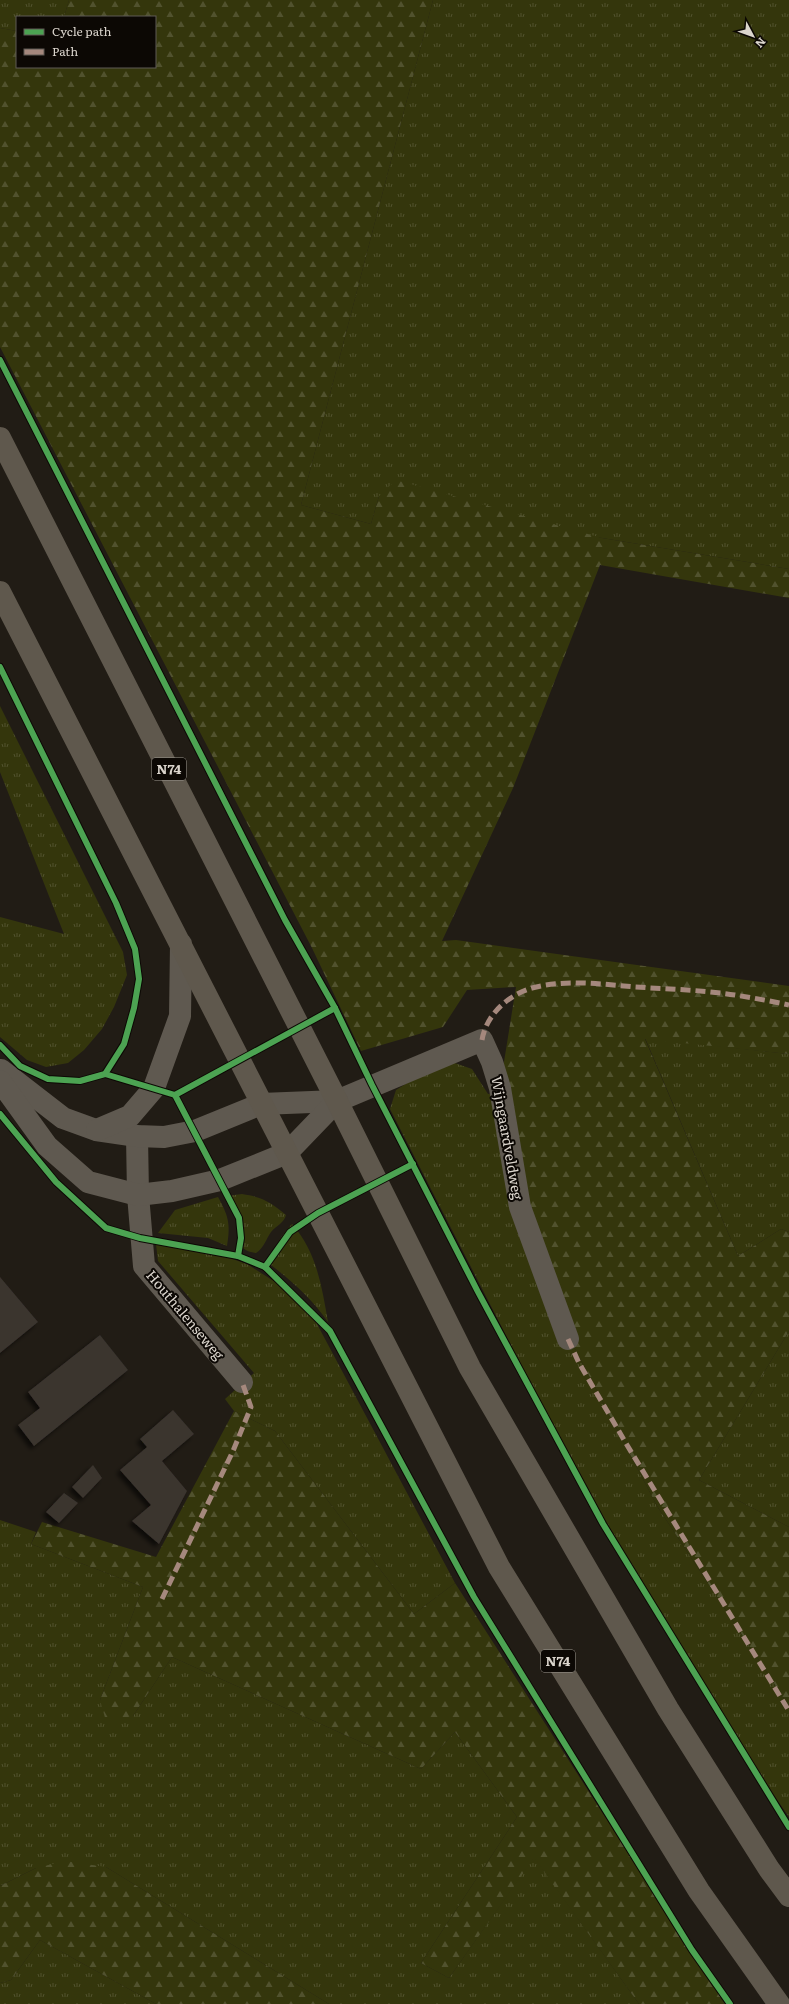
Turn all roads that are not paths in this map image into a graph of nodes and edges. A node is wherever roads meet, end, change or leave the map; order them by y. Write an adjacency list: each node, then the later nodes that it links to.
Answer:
1 (0, 438): 6 (highway, N74)
2 (0, 592): 3 (highway, N74)
3 (181, 944): 7 (highway, N74); 8 (street)
4 (0, 1069): 8 (street)
5 (0, 1081): 11 (street)
6 (337, 1100): 7 (street); 10 (street); 12 (street, Wijngaardveldweg); 14 (highway, N74)
7 (261, 1104): 9 (street); 10 (highway, N74)
8 (96, 1130): 9 (street)
9 (137, 1136): 11 (street, Houthalenseweg)
10 (287, 1153): 11 (street); 15 (highway, N74)
11 (138, 1195): 13 (street, Houthalenseweg)
12 (568, 1339)
13 (242, 1382)
14 (789, 1896)
15 (779, 2004)

